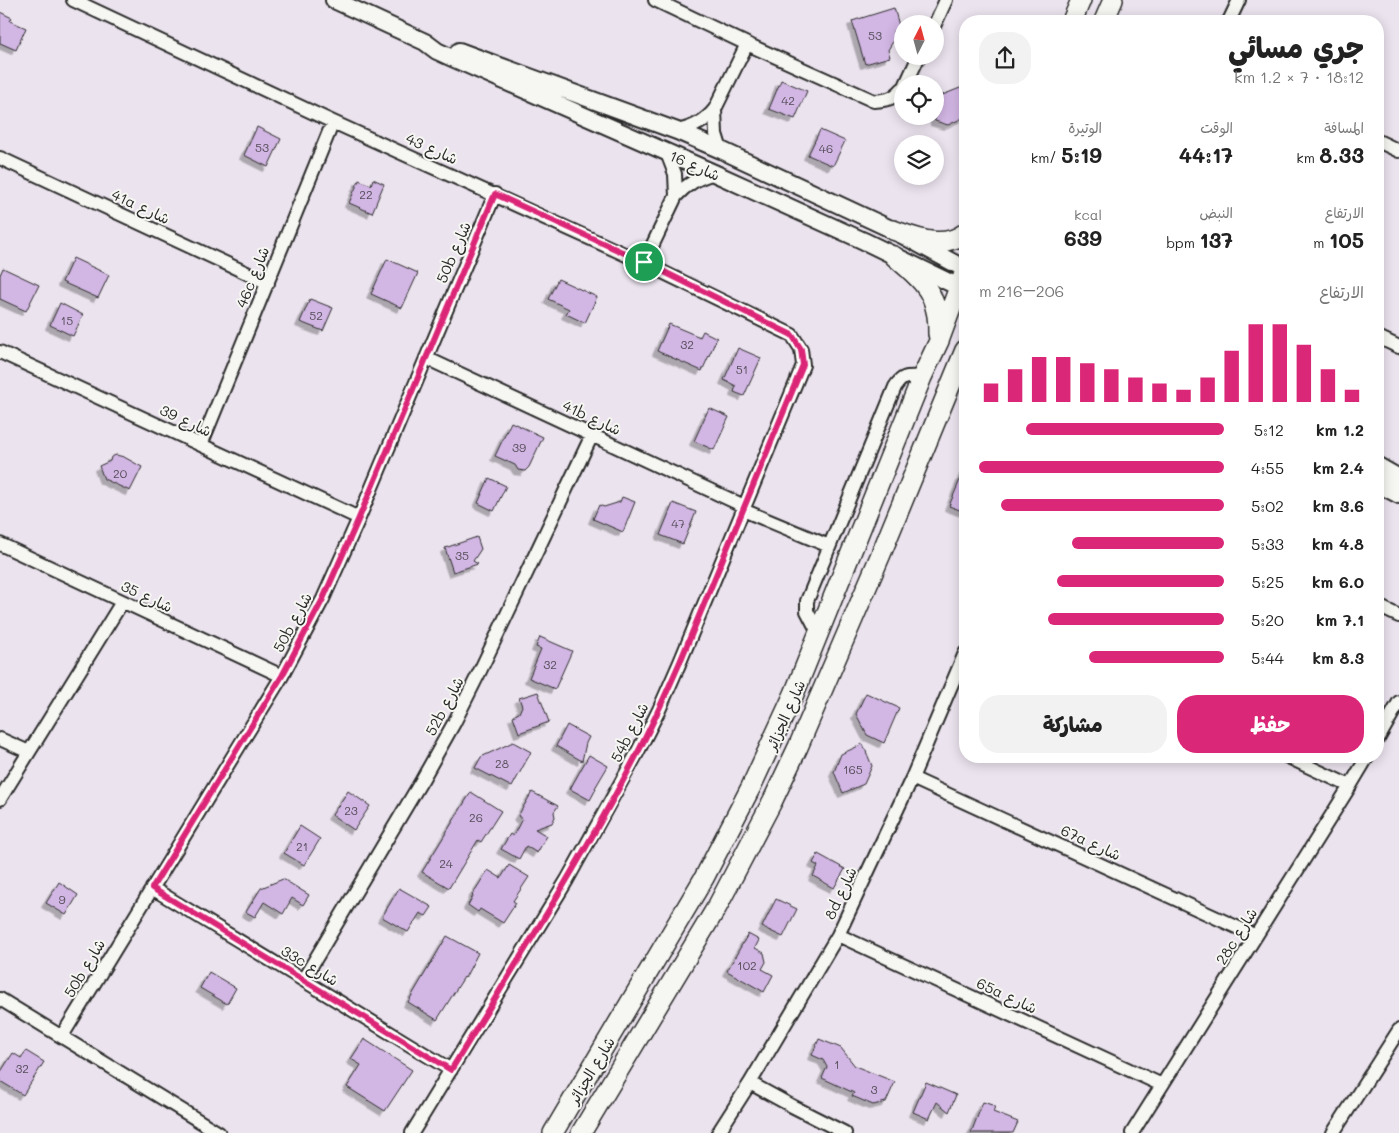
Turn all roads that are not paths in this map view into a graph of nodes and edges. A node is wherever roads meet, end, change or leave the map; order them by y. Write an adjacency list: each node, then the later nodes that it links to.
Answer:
1 (73, 0): 16 (street, شارع 43)
2 (334, 0): 12 (street, شارع 16)
3 (655, 0): 13 (street)
4 (946, 0): 8 (street)
5 (1081, 0): 9 (main road)
6 (1114, 0): 10 (main road)
7 (1239, 0): 11 (street)
8 (939, 15)
9 (1075, 15)
10 (1107, 15)
11 (1232, 15)
12 (425, 42): 17 (street, شارع 16); 21 (street, شارع 16)
13 (747, 44): 14 (street); 15 (street)
14 (894, 97)
15 (715, 109): 17 (street); 19 (street)
16 (333, 122): 24 (street, شارع 43); 32 (street, 46c شارع)
17 (677, 131): 19 (street, شارع 16)
18 (1384, 144): 20 (street)
19 (721, 150): 26 (street, شارع 16)
20 (1399, 151)
21 (668, 153): 23 (street, شارع 16); 25 (street)
22 (0, 158): 32 (street, 41a شارع)
23 (714, 174): 25 (street); 28 (street, شارع 16)
24 (495, 194): 29 (street, شارع 43); 39 (street, 50b شارع)
25 (676, 196): 29 (street)
26 (893, 230): 27 (main road); 30 (street, شارع 16)
27 (959, 236)
28 (894, 256): 31 (street, شارع 16); 36 (main road)
29 (644, 262): 34 (street, شارع 43)
30 (959, 276)
31 (959, 278)
32 (268, 283): 43 (street, 46c شارع)
33 (959, 289): 36 (main road, شارع الجزائر)
34 (777, 327): 48 (street, 54b شارع)
35 (1384, 340): 37 (street)
36 (939, 341): 41 (main road, شارع الجزائر)
37 (1399, 347)
38 (0, 352): 43 (street, شارع 39)
39 (426, 358): 42 (street, 41b شارع); 49 (street, 50b شارع)
40 (959, 369): 80 (main road, شارع الجزائر)
41 (922, 377): 51 (street); 55 (main road, شارع الجزائر)
42 (592, 435): 48 (street, 41b شارع); 70 (street, 52b شارع)
43 (201, 445): 49 (street, شارع 39)
44 (1384, 469): 45 (street)
45 (1399, 478)
46 (1384, 487): 47 (street)
47 (1399, 495)
48 (743, 508): 51 (street, 41b شارع); 74 (street, 54b شارع)
49 (359, 518): 57 (street, 50b شارع)
50 (0, 544): 52 (street, شارع 35)
51 (829, 546): 55 (street)
52 (122, 602): 57 (street, شارع 35); 61 (street)
53 (1384, 609): 54 (street)
54 (1399, 616)
55 (819, 634): 79 (main road, شارع الجزائر)
56 (959, 667): 64 (street, 8d شارع)
57 (282, 676): 67 (street, 50b شارع)
58 (1399, 702): 59 (street)
59 (1384, 728)
60 (0, 739): 61 (street)
61 (29, 752): 66 (street)
62 (1301, 763): 65 (street)
63 (1364, 763): 65 (street, 28c شارع)
64 (912, 778): 68 (street, 8d شارع); 69 (street, 67a شارع)
65 (1350, 786): 69 (street, 28c شارع)
66 (0, 799)
67 (152, 888): 70 (street, 33c شارع); 73 (street, 50b شارع)
68 (838, 936): 75 (street, 8d شارع); 76 (street, 65a شارع)
69 (1256, 936): 76 (street, 28c شارع)
70 (303, 980): 74 (street, 33c شارع)
71 (0, 999): 73 (street)
72 (1399, 1030): 84 (street)
73 (62, 1036): 77 (street)
74 (451, 1070): 78 (street, 54b شارع)
75 (750, 1083): 81 (street, 8d شارع); 82 (street)
76 (1162, 1085): 83 (street, 28c شارع)
77 (219, 1133)
78 (412, 1133)
79 (553, 1133)
80 (582, 1133)
81 (718, 1133)
82 (845, 1133)
83 (1132, 1133)
84 (1333, 1133)

